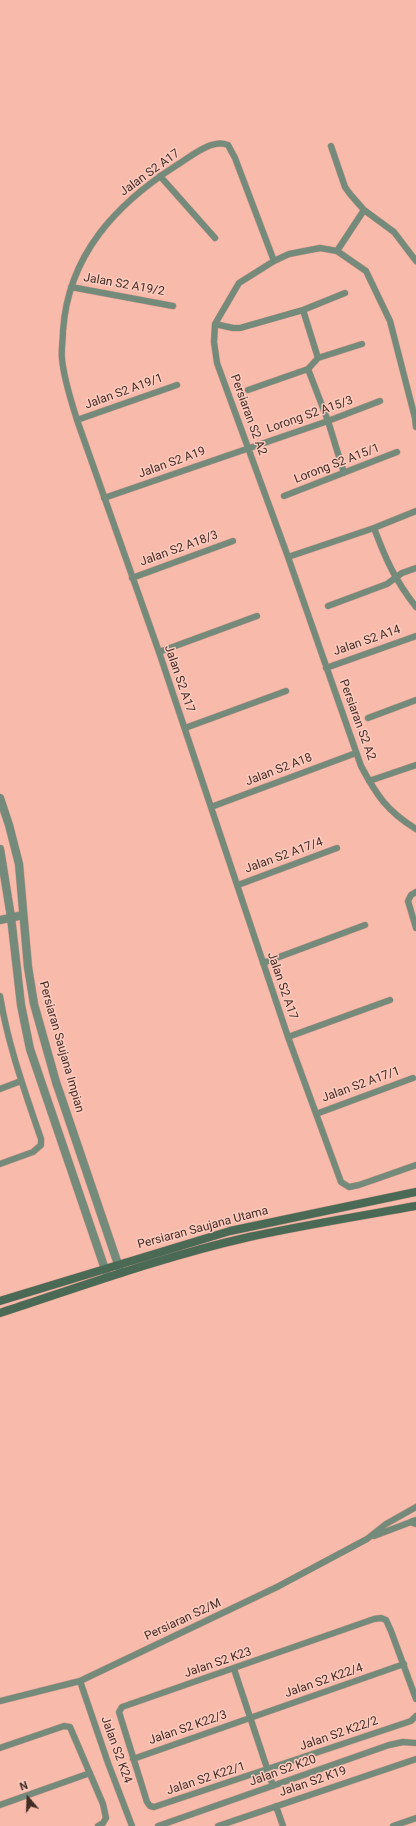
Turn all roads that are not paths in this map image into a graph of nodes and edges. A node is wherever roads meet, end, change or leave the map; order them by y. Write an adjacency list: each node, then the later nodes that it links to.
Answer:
1 (331, 146): 3 (street)
2 (160, 176): 4 (street); 6 (street, Jalan S2 A17); 8 (street, Jalan S2 A17)
3 (364, 210): 5 (street); 7 (street)
4 (215, 238)
5 (337, 252): 6 (street, Persiaran S2 A2); 21 (street, Persiaran S2 A2)
6 (274, 261): 12 (street, Persiaran S2 A2)
7 (416, 261)
8 (71, 287): 10 (street, Jalan S2 A19/2); 19 (street, Jalan S2 A17)
9 (346, 293): 11 (street)
10 (173, 306)
11 (303, 310): 12 (street); 14 (street)
12 (215, 324): 22 (street, Persiaran S2 A2)
13 (362, 344): 14 (street)
14 (318, 358): 15 (street)
15 (308, 369): 17 (street); 20 (street)
16 (178, 385): 19 (street, Jalan S2 A19/1)
17 (248, 390)
18 (380, 401): 20 (street, Lorong S2 A15/3)
19 (77, 420): 26 (street, Jalan S2 A17)
20 (328, 421): 22 (street, Lorong S2 A15/3); 24 (street)
21 (416, 427)
22 (248, 448): 26 (street, Jalan S2 A19); 30 (street, Persiaran S2 A2)
23 (397, 452): 24 (street, Lorong S2 A15/1)
24 (344, 473): 25 (street, Lorong S2 A15/1)
25 (284, 496)
26 (104, 498): 32 (street, Jalan S2 A17)
27 (416, 511): 28 (street)
28 (374, 528): 30 (street); 33 (street)
29 (233, 541): 32 (street, Jalan S2 A18/3)
30 (288, 557): 39 (street, Persiaran S2 A2)
31 (416, 568): 33 (street)
32 (132, 578): 38 (street, Jalan S2 A17)
33 (395, 578): 34 (street); 35 (street)
34 (328, 606)
35 (416, 607)
36 (257, 616): 38 (street)
37 (416, 636): 39 (street, Jalan S2 A14)
38 (159, 652): 43 (street, Jalan S2 A17)
39 (326, 668): 44 (street, Persiaran S2 A2)
40 (286, 691): 43 (street)
41 (416, 700): 42 (street)
42 (368, 718)
43 (185, 728): 48 (street, Jalan S2 A17)
44 (356, 753): 46 (street, Persiaran S2 A2); 48 (street, Jalan S2 A18)
45 (416, 765): 46 (street)
46 (369, 781): 49 (street, Persiaran S2 A2)
47 (0, 798): 54 (street, Persiaran Saujana Impian)
48 (211, 807): 52 (street, Jalan S2 A17)
49 (416, 829)
50 (338, 848): 52 (street, Jalan S2 A17/4)
51 (0, 849): 55 (street, Persiaran Saujana Impian)
52 (238, 885): 59 (street, Jalan S2 A17)
53 (416, 892): 58 (street)
54 (23, 915): 55 (street); 73 (street, Persiaran Saujana Impian)
55 (11, 917): 56 (street); 72 (street, Persiaran Saujana Impian)
56 (0, 920)
57 (365, 925): 59 (street)
58 (416, 928)
59 (263, 963): 63 (street, Jalan S2 A17)
60 (0, 996): 62 (street)
61 (390, 1000): 63 (street)
62 (2, 1016): 65 (street)
63 (288, 1038): 67 (street, Jalan S2 A17)
64 (413, 1078): 67 (street, Jalan S2 A17/1)
65 (21, 1081): 66 (street); 68 (street)
66 (0, 1088)
67 (316, 1114): 69 (street, Jalan S2 A17)
68 (0, 1164)
69 (416, 1165)
70 (416, 1192): 73 (main road, Persiaran Saujana Utama)
71 (416, 1206): 73 (main road, Persiaran Saujana Utama)
72 (104, 1268): 73 (main road, Persiaran Saujana Utama); 74 (street, Persiaran Saujana Impian); 75 (main road, Persiaran Saujana Utama)
73 (120, 1269): 74 (main road, Persiaran Saujana Utama)
74 (108, 1278): 76 (main road, Persiaran Saujana Utama)
75 (0, 1301)
76 (0, 1313)
77 (416, 1508): 79 (street)
78 (415, 1522): 79 (street)
79 (367, 1538): 82 (street, Persiaran S2/M)
80 (404, 1664): 81 (street, Jalan S2 K23); 83 (street); 86 (street, Jalan S2 K22/4)
81 (234, 1669): 86 (street); 89 (street, Jalan S2 K23)
82 (80, 1681): 84 (street, Persiaran S2/M); 98 (street, Jalan S2 K24)
83 (416, 1699)
84 (0, 1701)
85 (416, 1716): 91 (street, Jalan S2 K22/2)
86 (250, 1718): 89 (street, Jalan S2 K22/3); 91 (street)
87 (416, 1743): 93 (street, Jalan S2 K20)
88 (0, 1748): 92 (street)
89 (133, 1759): 91 (street, Jalan S2 K22/1)
90 (416, 1759): 95 (street, Jalan S2 K19)
91 (268, 1770): 93 (street)
92 (90, 1773): 94 (street); 97 (street)
93 (273, 1786): 99 (street, Jalan S2 K20)
94 (0, 1805)
95 (276, 1806): 100 (street, Jalan S2 K19); 101 (street)
96 (416, 1818): 102 (street)
97 (101, 1825)
98 (132, 1826)
99 (158, 1826)
100 (218, 1826)
101 (283, 1826)
102 (393, 1826)

